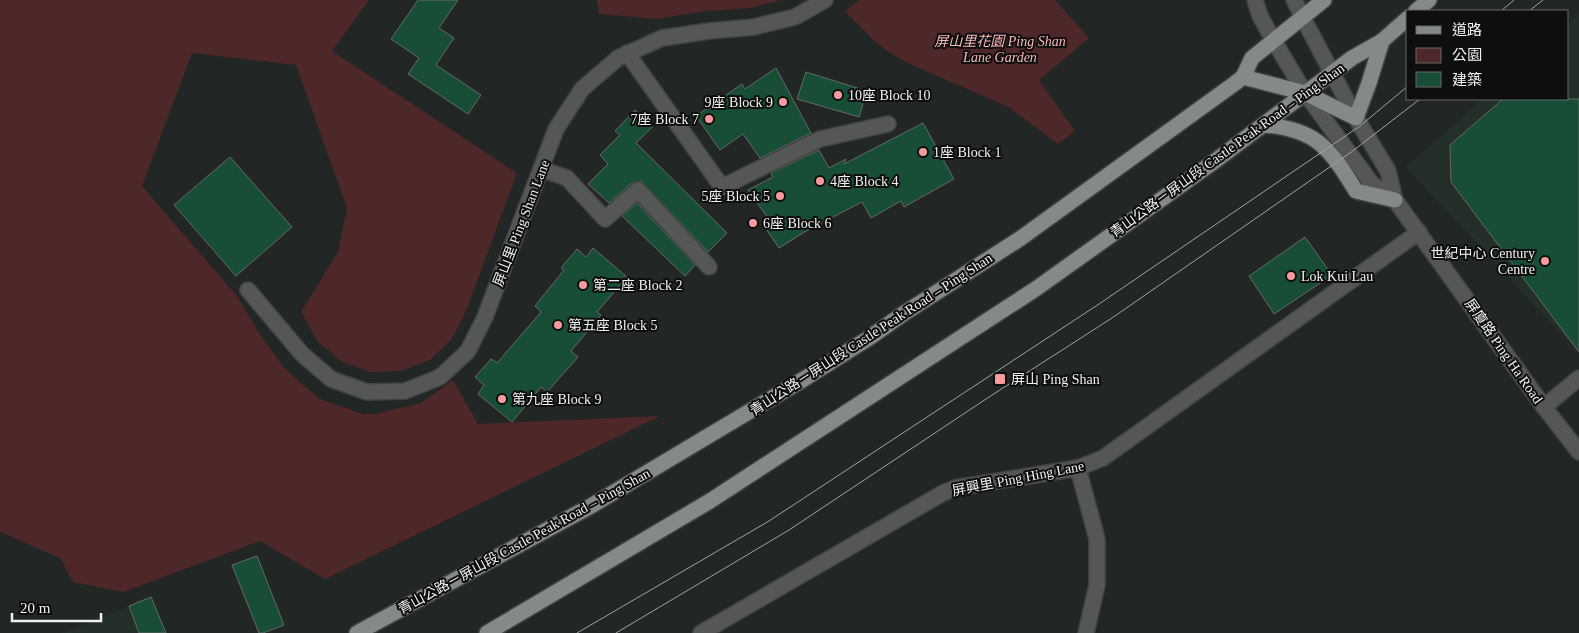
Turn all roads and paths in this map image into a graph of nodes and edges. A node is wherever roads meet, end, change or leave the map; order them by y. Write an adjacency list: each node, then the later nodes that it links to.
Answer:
1 (825, 0): 11 (street, 屏山里 Ping Shan Lane)
2 (1255, 0): 10 (street, 屏廈路 Ping Ha Road)
3 (1294, 0): 7 (street, 屏廈路 Ping Ha Road)
4 (1324, 0): 7 (main road, 青山公路－屏山段 Castle Peak Road – Ping Shan)
5 (1429, 0): 6 (main road)
6 (1417, 10)
7 (1303, 18): 10 (main road, 青山公路－屏山段 Castle Peak Road – Ping Shan); 12 (street, 屏廈路 Ping Ha Road)
8 (1406, 20): 9 (main road, 青山公路－屏山段 Castle Peak Road – Ping Shan)
9 (1382, 41): 12 (main road, 青山公路－屏山段 Castle Peak Road – Ping Shan); 15 (main road)
10 (1274, 42): 13 (main road, 青山公路－屏山段 Castle Peak Road – Ping Shan); 14 (street, 屏廈路 Ping Ha Road)
11 (627, 54): 16 (street); 18 (street, 屏山里 Ping Shan Lane)
12 (1333, 72): 14 (main road, 青山公路－屏山段 Castle Peak Road – Ping Shan); 15 (street, 屏廈路 Ping Ha Road)
13 (1243, 77): 14 (main road); 27 (main road, 青山公路－屏山段 Castle Peak Road – Ping Shan)
14 (1305, 93): 15 (main road); 17 (main road, 青山公路－屏山段 Castle Peak Road – Ping Shan); 19 (street, 屏廈路 Ping Ha Road)
15 (1356, 118): 19 (street, 屏廈路 Ping Ha Road)
16 (888, 124)
17 (1264, 125): 19 (main road); 28 (main road, 青山公路－屏山段 Castle Peak Road – Ping Shan)
18 (541, 169): 21 (street); 22 (street, 屏山里 Ping Shan Lane)
19 (1395, 200): 20 (street, 屏廈路 Ping Ha Road)
20 (1418, 232): 24 (street, 屏廈路 Ping Ha Road); 26 (street, 屏興里 Ping Hing Lane)
21 (708, 267)
22 (248, 290)
23 (1579, 378): 24 (street)
24 (1544, 408): 25 (street, 屏廈路 Ping Ha Road)
25 (1579, 452)
26 (1078, 468): 29 (street, 屏興里 Ping Hing Lane); 30 (street)
27 (357, 633)
28 (487, 633)
29 (701, 633)
30 (1086, 633)

